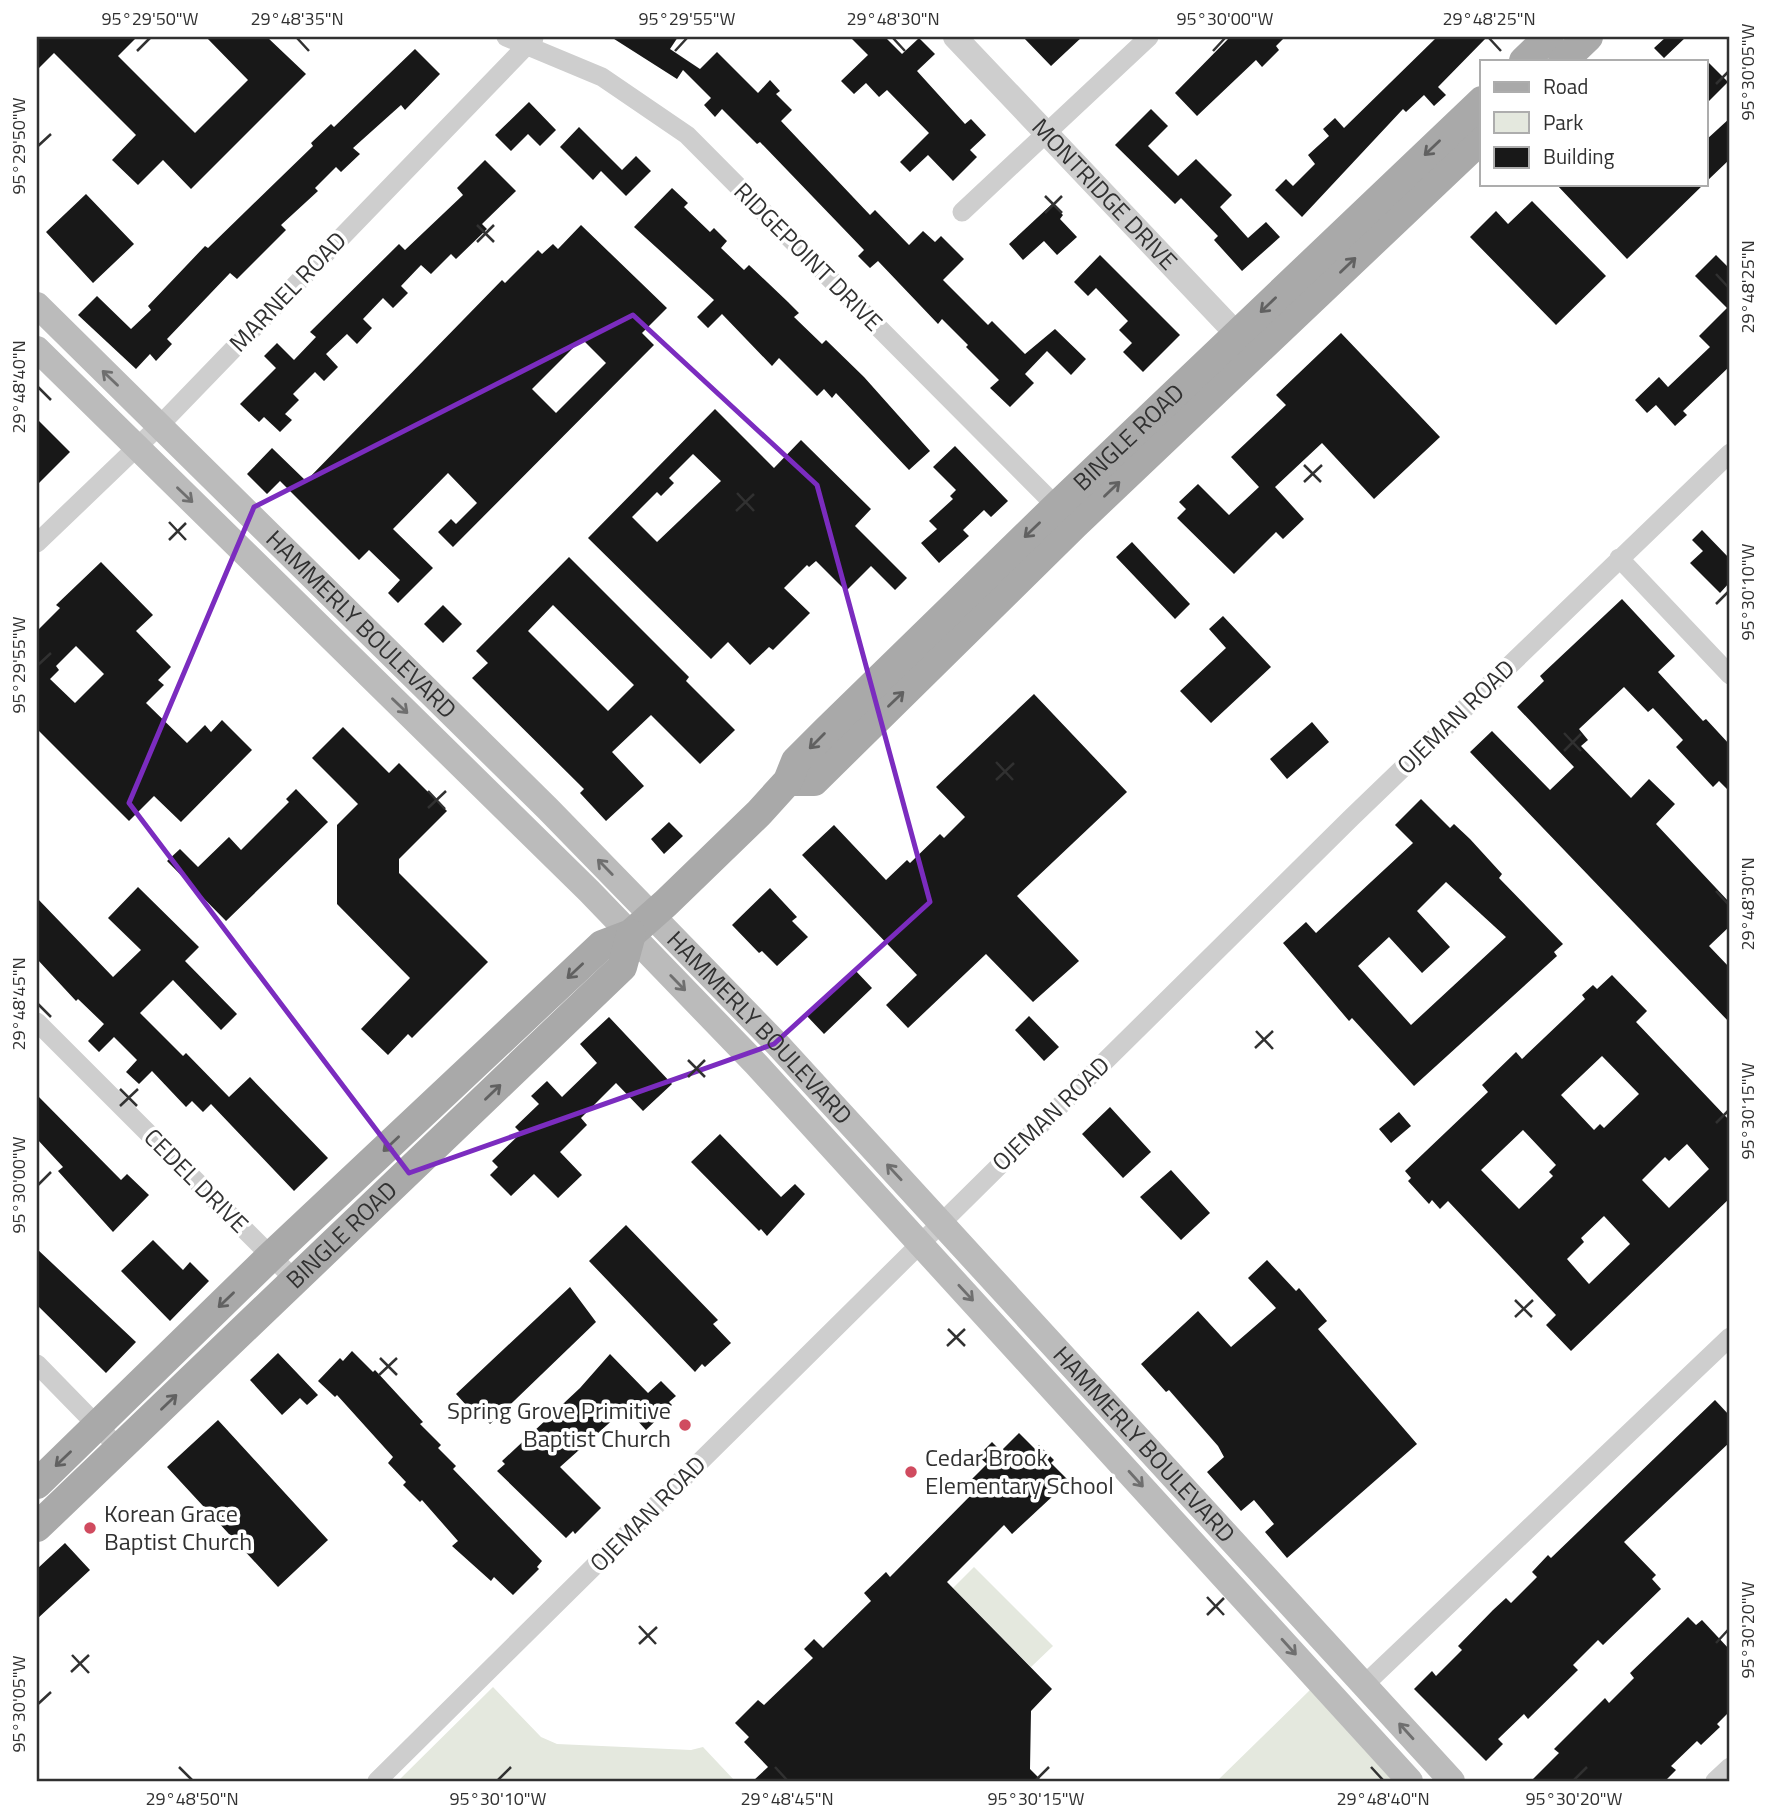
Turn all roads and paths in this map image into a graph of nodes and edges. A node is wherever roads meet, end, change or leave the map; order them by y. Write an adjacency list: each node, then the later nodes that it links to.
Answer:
1 (506, 37): 5 (street, RIDGEPOINT DRIVE)
2 (955, 37): 8 (street, MONTRIDGE DRIVE)
3 (1149, 37): 8 (street)
4 (1588, 37): 6 (main road)
5 (531, 42): 15 (street, MARNEL ROAD); 18 (street, RIDGEPOINT DRIVE)
6 (1548, 52)
7 (1480, 103): 10 (main road, BINGLE ROAD, one-way to 10)
8 (1048, 133): 11 (street); 13 (street, MONTRIDGE DRIVE)
9 (1480, 139): 10 (main road, BINGLE ROAD)
10 (1402, 196): 13 (main road, BINGLE ROAD)
11 (962, 212)
12 (37, 305): 15 (main road, HAMMERLY BOULEVARD, one-way to 12)
13 (1246, 344): 18 (main road, BINGLE ROAD)
14 (37, 349): 16 (main road, HAMMERLY BOULEVARD)
15 (159, 426): 16 (street, MARNEL ROAD); 21 (main road, HAMMERLY BOULEVARD)
16 (137, 447): 19 (street, MARNEL ROAD); 22 (main road, HAMMERLY BOULEVARD, one-way to 22)
17 (1730, 453): 20 (street, OJEMAN ROAD)
18 (1065, 516): 24 (main road, BINGLE ROAD)
19 (37, 543)
20 (1619, 558): 23 (street); 28 (street, OJEMAN ROAD)
21 (382, 648): 22 (main road); 24 (main road, HAMMERLY BOULEVARD, one-way to 21)
22 (363, 669): 24 (main road, HAMMERLY BOULEVARD, one-way to 24)
23 (1730, 675)
24 (641, 925): 26 (main road, BINGLE ROAD, one-way to 26); 27 (main road, BINGLE ROAD, one-way to 24); 28 (main road, HAMMERLY BOULEVARD, one-way to 24); 29 (main road, HAMMERLY BOULEVARD, one-way to 29)
25 (37, 1022): 30 (street, CEDEL DRIVE)
26 (432, 1106): 27 (main road); 30 (main road, BINGLE ROAD, one-way to 30)
27 (454, 1128): 31 (main road, BINGLE ROAD)
28 (940, 1222): 29 (street, OJEMAN ROAD); 37 (main road, HAMMERLY BOULEVARD)
29 (919, 1243): 38 (main road, HAMMERLY BOULEVARD, one-way to 38); 43 (street, OJEMAN ROAD)
30 (271, 1256): 31 (street, CEDEL DRIVE); 34 (main road, BINGLE ROAD, one-way to 34)
31 (296, 1281): 35 (main road, BINGLE ROAD, one-way to 31)
32 (1730, 1337): 40 (street)
33 (37, 1364): 34 (street)
34 (98, 1425): 35 (street); 36 (main road, BINGLE ROAD, one-way to 36)
35 (120, 1449): 39 (main road, BINGLE ROAD)
36 (37, 1484)
37 (1196, 1502): 38 (main road); 40 (main road, HAMMERLY BOULEVARD)
38 (1175, 1522): 44 (main road, HAMMERLY BOULEVARD, one-way to 44)
39 (37, 1527)
40 (1364, 1685): 42 (main road, HAMMERLY BOULEVARD, one-way to 40)
41 (1730, 1766): 45 (street)
42 (1440, 1777)
43 (377, 1781)
44 (1410, 1781)
45 (1715, 1781)

